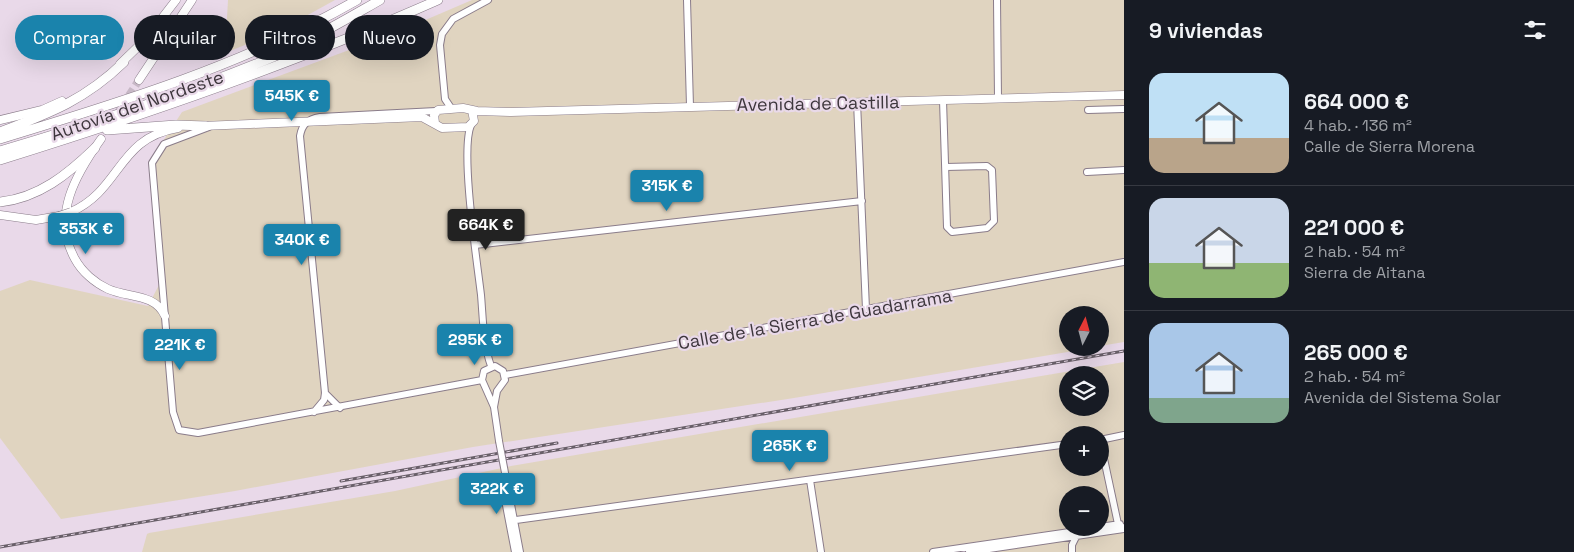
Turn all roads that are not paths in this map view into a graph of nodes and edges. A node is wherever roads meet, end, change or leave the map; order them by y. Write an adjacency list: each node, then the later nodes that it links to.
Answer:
1 (176, 0): 13 (main road)
2 (192, 0): 15 (main road)
3 (353, 0): 10 (highway)
4 (357, 0): 11 (highway, Autovía del Nordeste)
5 (380, 0): 41 (highway, Autovía del Nordeste)
6 (438, 0): 39 (highway)
7 (488, 0): 14 (street)
8 (687, 0): 20 (street)
9 (997, 0): 17 (street)
10 (331, 15)
11 (332, 15)
12 (245, 55): 37 (highway, Autovía del Nordeste)
13 (124, 62): 27 (main road); 34 (highway)
14 (441, 68): 21 (street); 23 (street)
15 (139, 80)
16 (1124, 95): 17 (main road, Avenida de Castilla)
17 (998, 98): 18 (main road, Avenida de Castilla)
18 (943, 100): 19 (main road, Avenida de Castilla); 43 (street)
19 (857, 102): 20 (main road, Avenida de Castilla); 46 (street)
20 (690, 106): 26 (main road, Avenida de Castilla)
21 (451, 108): 23 (main road, Avenida de Castilla); 24 (main road, Avenida de Castilla)
22 (1124, 109): 25 (street)
23 (437, 110): 28 (street); 31 (main road)
24 (472, 110): 26 (main road, Avenida de Castilla); 30 (main road)
25 (1088, 110)
26 (511, 112): 30 (main road, Avenida de Castilla)
27 (0, 120)
28 (308, 120): 29 (main road); 31 (main road); 35 (street)
29 (276, 121): 32 (main road); 35 (street)
30 (473, 123): 33 (main road, Avenida de Castilla); 36 (street)
31 (435, 124): 33 (main road)
32 (210, 125): 39 (highway); 48 (main road, bridge); 52 (street)
33 (458, 128): 36 (street)
34 (0, 132)
35 (300, 136): 58 (street)
36 (468, 138): 49 (street)
37 (0, 139)
38 (101, 139): 40 (main road)
39 (42, 147): 42 (highway)
40 (95, 148): 47 (highway); 52 (main road)
41 (0, 152)
42 (0, 160)
43 (946, 167): 43 (street)
44 (1124, 170): 45 (street)
45 (1088, 172)
46 (862, 201): 49 (street); 51 (street)
47 (0, 202)
48 (0, 215)
49 (475, 245): 53 (street)
50 (1124, 262): 51 (street, Calle de la Sierra de Guadarrama)
51 (866, 309): 54 (street, Calle de la Sierra de Guadarrama)
52 (165, 316): 61 (street)
53 (490, 366): 54 (street); 55 (street)
54 (505, 375): 57 (street)
55 (482, 380): 56 (street); 60 (street)
56 (487, 387): 57 (street); 59 (street)
57 (499, 388): 59 (street)
58 (325, 394): 60 (street); 61 (street)
59 (494, 407): 66 (street, bridge)
60 (340, 408): 61 (street)
61 (314, 412)
62 (1124, 436): 63 (street)
63 (1109, 438)
64 (1059, 445): 67 (street)
65 (1109, 475): 70 (street)
66 (506, 478): 68 (street); 69 (street)
67 (810, 480): 69 (street); 79 (street)
68 (506, 507): 69 (street); 73 (street)
69 (516, 520): 73 (street); 78 (street)
70 (1122, 526): 71 (street)
71 (1109, 528)
72 (1059, 533): 80 (street)
73 (512, 535): 77 (street)
74 (1076, 536): 75 (street); 76 (street)
75 (1058, 539): 76 (street); 81 (street)
76 (1072, 550)
77 (515, 552)
78 (520, 552)
79 (821, 552)
80 (933, 552)
81 (969, 552)

